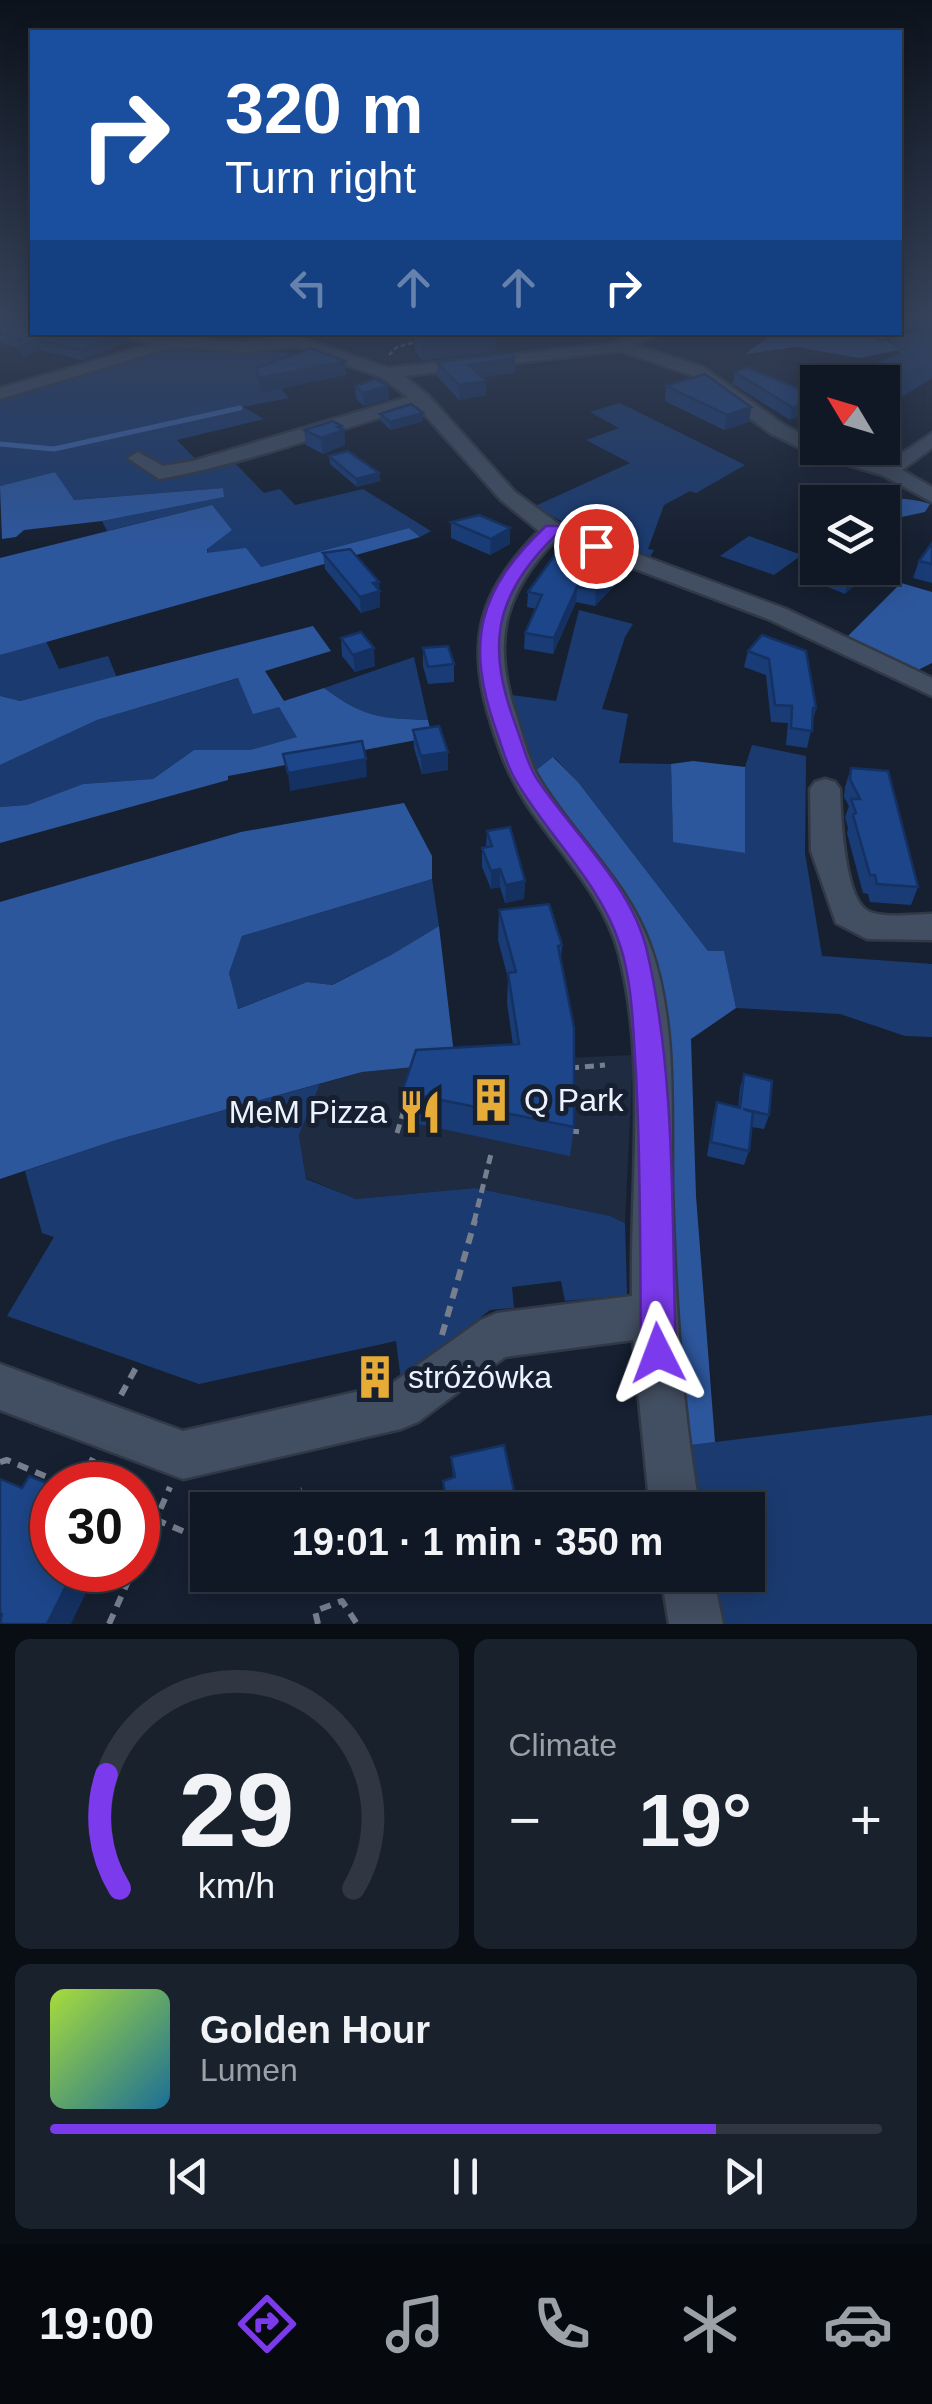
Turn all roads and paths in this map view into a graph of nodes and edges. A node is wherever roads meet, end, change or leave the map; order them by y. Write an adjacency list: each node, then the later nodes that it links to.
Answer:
1 (416, 394): 3 (street)
2 (729, 394): 6 (street)
3 (422, 400): 5 (street); 8 (street)
4 (932, 439): 6 (street)
5 (138, 458)
6 (889, 471): 7 (street)
7 (932, 496)
8 (552, 530): 9 (street); 19 (street)
9 (932, 688)
10 (825, 788): 11 (street)
11 (932, 928)
12 (605, 1065): 13 (path)
13 (570, 1068)
14 (408, 1096): 16 (path)
15 (570, 1131): 17 (path)
16 (397, 1132)
17 (584, 1132)
18 (491, 1154): 21 (path)
19 (656, 1315): 21 (street); 31 (street)
20 (138, 1364): 23 (path)
21 (431, 1383): 25 (street)
22 (0, 1387): 25 (street)
23 (114, 1408)
24 (100, 1443): 27 (path)
25 (183, 1455): 32 (path)
26 (0, 1462): 28 (path)
27 (91, 1462)
28 (30, 1470)
29 (302, 1490): 30 (path)
30 (297, 1492)
31 (672, 1492)
32 (160, 1511)
33 (160, 1520): 34 (path)
34 (190, 1530)
35 (124, 1592): 37 (path)
36 (690, 1592): 40 (street)
37 (109, 1624)
38 (318, 1624): 39 (path)
39 (357, 1624)
40 (696, 1624)

